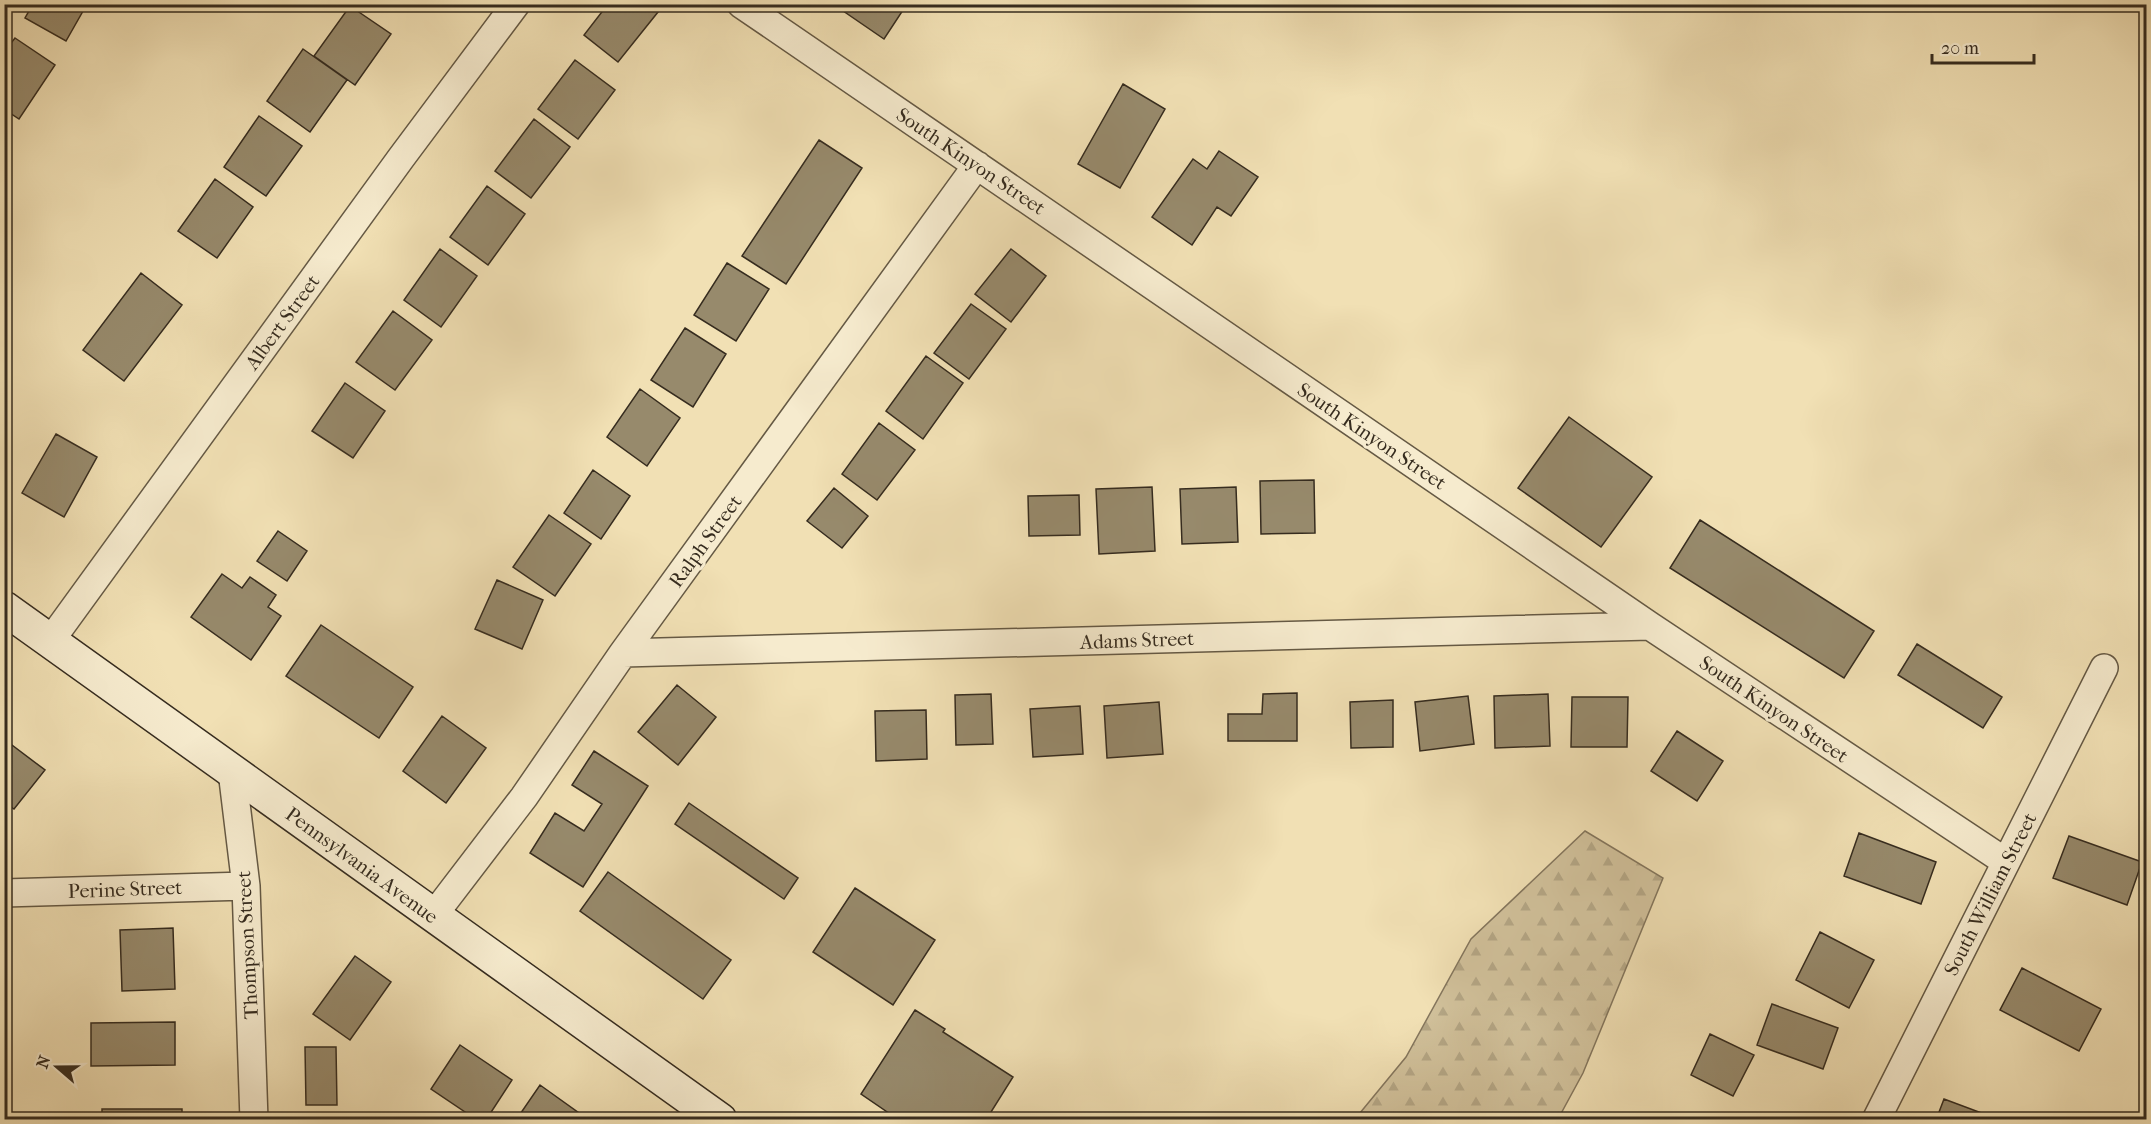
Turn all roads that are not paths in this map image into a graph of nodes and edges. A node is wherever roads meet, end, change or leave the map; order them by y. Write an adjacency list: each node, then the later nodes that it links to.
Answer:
1 (516, 4): 6 (street, Albert Street)
2 (741, 4): 3 (street, South Kinyon Street)
3 (977, 165): 5 (street, South Kinyon Street); 7 (street, Ralph Street)
4 (4, 608): 6 (main road, Pennsylvania Avenue)
5 (1650, 626): 7 (street, Adams Street); 10 (street, South Kinyon Street)
6 (51, 640): 9 (main road, Pennsylvania Avenue)
7 (623, 653): 13 (street, Ralph Street)
8 (2104, 668): 10 (street, South William Street)
9 (232, 771): 11 (street, Thompson Street); 13 (main road, Pennsylvania Avenue)
10 (2006, 862): 16 (street, South William Street)
11 (246, 886): 12 (street, Perine Street); 14 (street, Thompson Street)
12 (4, 893)
13 (433, 916): 15 (main road, Pennsylvania Avenue)
14 (254, 1119)
15 (720, 1119)
16 (1876, 1119)

